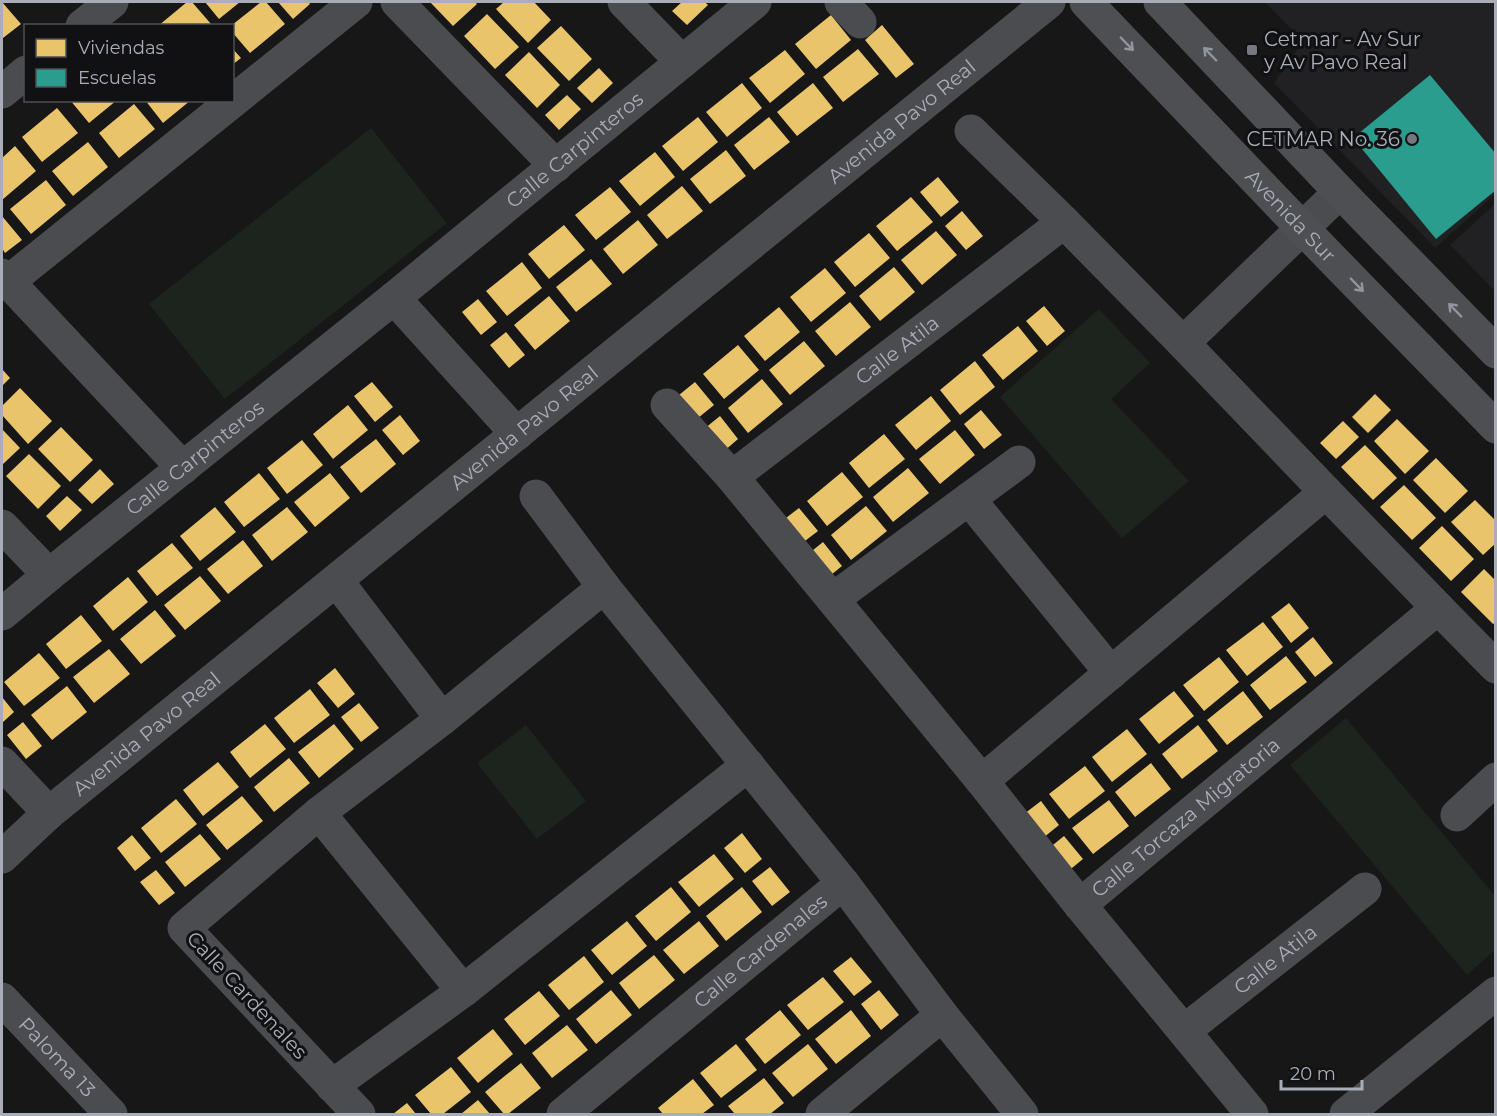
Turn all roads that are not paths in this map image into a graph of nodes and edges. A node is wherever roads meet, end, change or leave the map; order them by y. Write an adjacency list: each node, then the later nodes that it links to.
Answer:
1 (112, 2): 9 (street)
2 (356, 2): 13 (street)
3 (397, 2): 16 (street)
4 (624, 2): 10 (street)
5 (755, 2): 10 (street, Calle Carpinteros)
6 (1049, 2): 26 (street, Avenida Pavo Real)
7 (1086, 2): 19 (main road, Avenida Sur, one-way to 19)
8 (1160, 2): 17 (main road, one-way to 8)
9 (84, 24)
10 (682, 62): 16 (street, Calle Carpinteros)
11 (24, 74): 12 (street)
12 (2, 92)
13 (234, 98)
14 (229, 102): 20 (street)
15 (971, 130): 18 (street)
16 (556, 166): 21 (street, Calle Carpinteros)
17 (1340, 192): 19 (street); 23 (main road, one-way to 17)
18 (1064, 222): 22 (street); 29 (street, Calle Atila)
19 (1302, 228): 22 (street); 25 (main road, Avenida Sur, one-way to 25)
20 (5, 278): 28 (street)
21 (394, 298): 26 (street); 28 (street, Calle Carpinteros)
22 (1183, 343): 30 (street)
23 (1496, 352)
24 (667, 405): 29 (street)
25 (1496, 426)
26 (517, 434): 35 (street, Avenida Pavo Real)
27 (1019, 462): 32 (street)
28 (183, 468): 34 (street, Calle Carpinteros)
29 (732, 477): 37 (street)
30 (1326, 492): 38 (street); 41 (street)
31 (536, 496): 36 (street, Calle Cardenales)
32 (969, 499): 37 (street); 41 (street)
33 (2, 526): 34 (street)
34 (49, 575): 39 (street, Calle Carpinteros)
35 (337, 580): 42 (street); 47 (street, Avenida Pavo Real)
36 (604, 587): 42 (street, Calle Cardenales); 44 (street, Calle Cardenales)
37 (833, 599): 46 (street)
38 (1438, 608): 40 (street); 53 (street, Calle Torcaza Migratoria)
39 (2, 614)
40 (1496, 667)
41 (1111, 673): 46 (street)
42 (442, 719): 48 (street, Calle Cardenales)
43 (2, 763): 47 (street)
44 (748, 765): 51 (street, Calle Cardenales); 54 (street)
45 (1496, 779): 49 (street)
46 (982, 781): 53 (street)
47 (49, 813): 50 (street, Avenida Pavo Real)
48 (320, 813): 54 (street); 59 (street, Calle Cardenales)
49 (1457, 815)
50 (2, 856)
51 (843, 883): 56 (street); 62 (street, Calle Cardenales)
52 (1365, 889): 58 (street, Calle Atila)
53 (1080, 905): 58 (street, Calle Torcaza Migratoria)
54 (463, 991): 59 (street)
55 (1496, 993): 66 (street)
56 (942, 1015): 63 (street); 64 (street)
57 (7, 1016): 60 (street, Paloma 13)
58 (1184, 1031): 65 (street, Calle Torcaza Migratoria)
59 (332, 1086): 61 (street, Calle Cardenales)
60 (111, 1114)
61 (359, 1114)
62 (563, 1114)
63 (822, 1114)
64 (1022, 1114)
65 (1252, 1114)
66 (1346, 1114)

